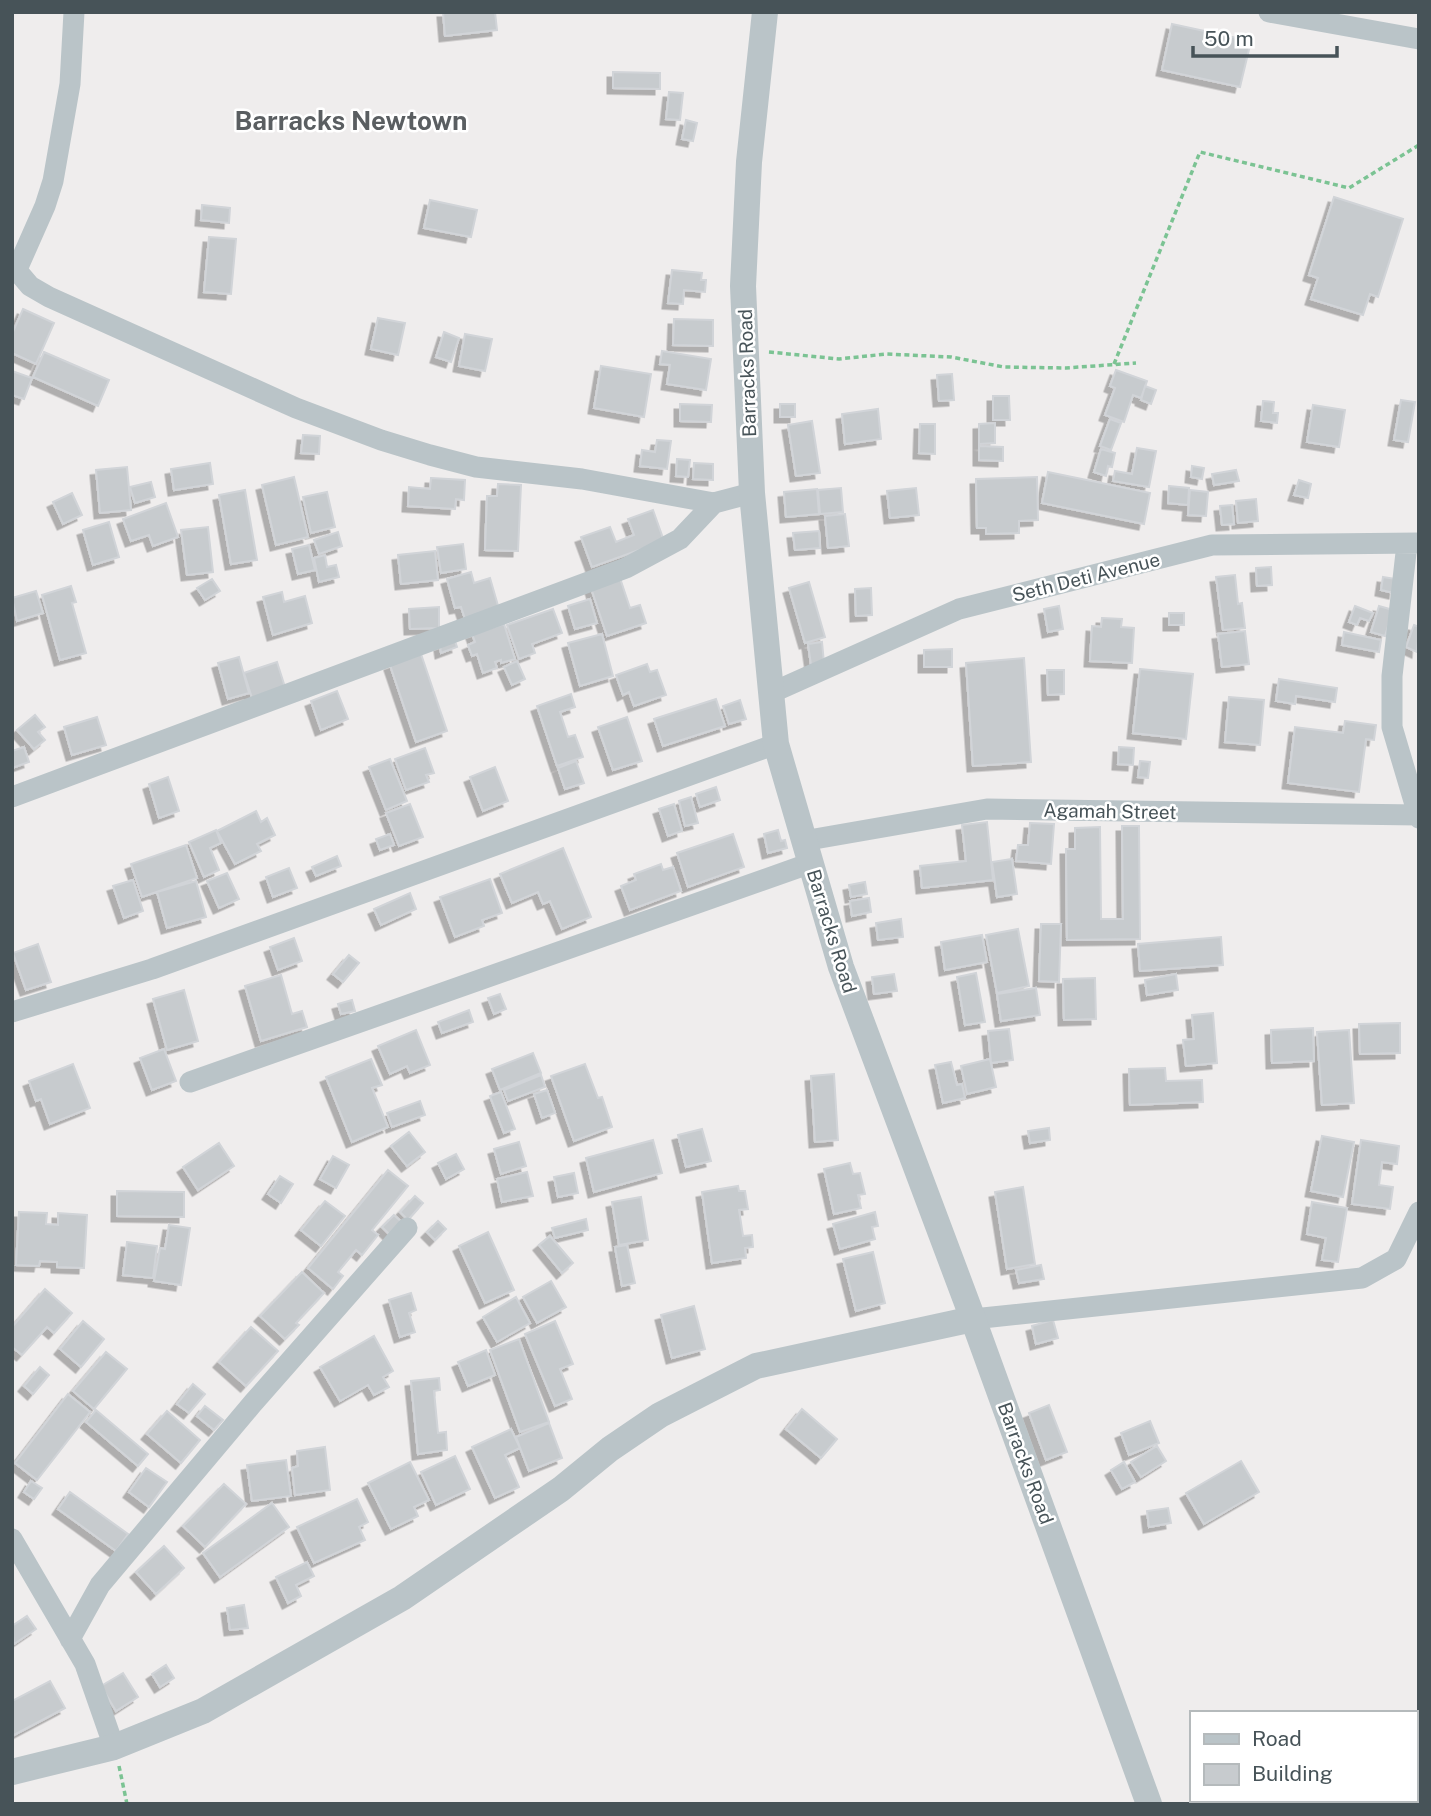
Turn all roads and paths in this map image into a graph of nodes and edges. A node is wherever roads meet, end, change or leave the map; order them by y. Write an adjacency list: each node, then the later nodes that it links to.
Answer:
1 (74, 12): 7 (street)
2 (765, 12): 8 (street, Barracks Road)
3 (1269, 12): 4 (street)
4 (1357, 20): 5 (street)
5 (1419, 39)
6 (1419, 145): 10 (path)
7 (16, 271): 12 (street)
8 (746, 350): 10 (path); 11 (street, Barracks Road)
9 (1136, 363): 10 (path)
10 (1114, 364)
11 (752, 493): 12 (street); 14 (street, Barracks Road)
12 (714, 503): 16 (street)
13 (1413, 544): 14 (street, Seth Deti Avenue); 17 (street)
14 (771, 692): 15 (street, Barracks Road)
15 (776, 744): 18 (street, Barracks Road); 19 (street)
16 (12, 797)
17 (1418, 816): 18 (street, Agamah Street)
18 (807, 852): 20 (street, Agamah Street); 23 (street, Barracks Road)
19 (12, 1012)
20 (190, 1082)
21 (1419, 1212): 23 (street)
22 (407, 1228): 25 (street)
23 (973, 1319): 26 (street); 29 (street, Barracks Road)
24 (12, 1539): 25 (street)
25 (70, 1639): 26 (street)
26 (114, 1747): 27 (street); 28 (path)
27 (12, 1772)
28 (127, 1804)
29 (1149, 1804)

